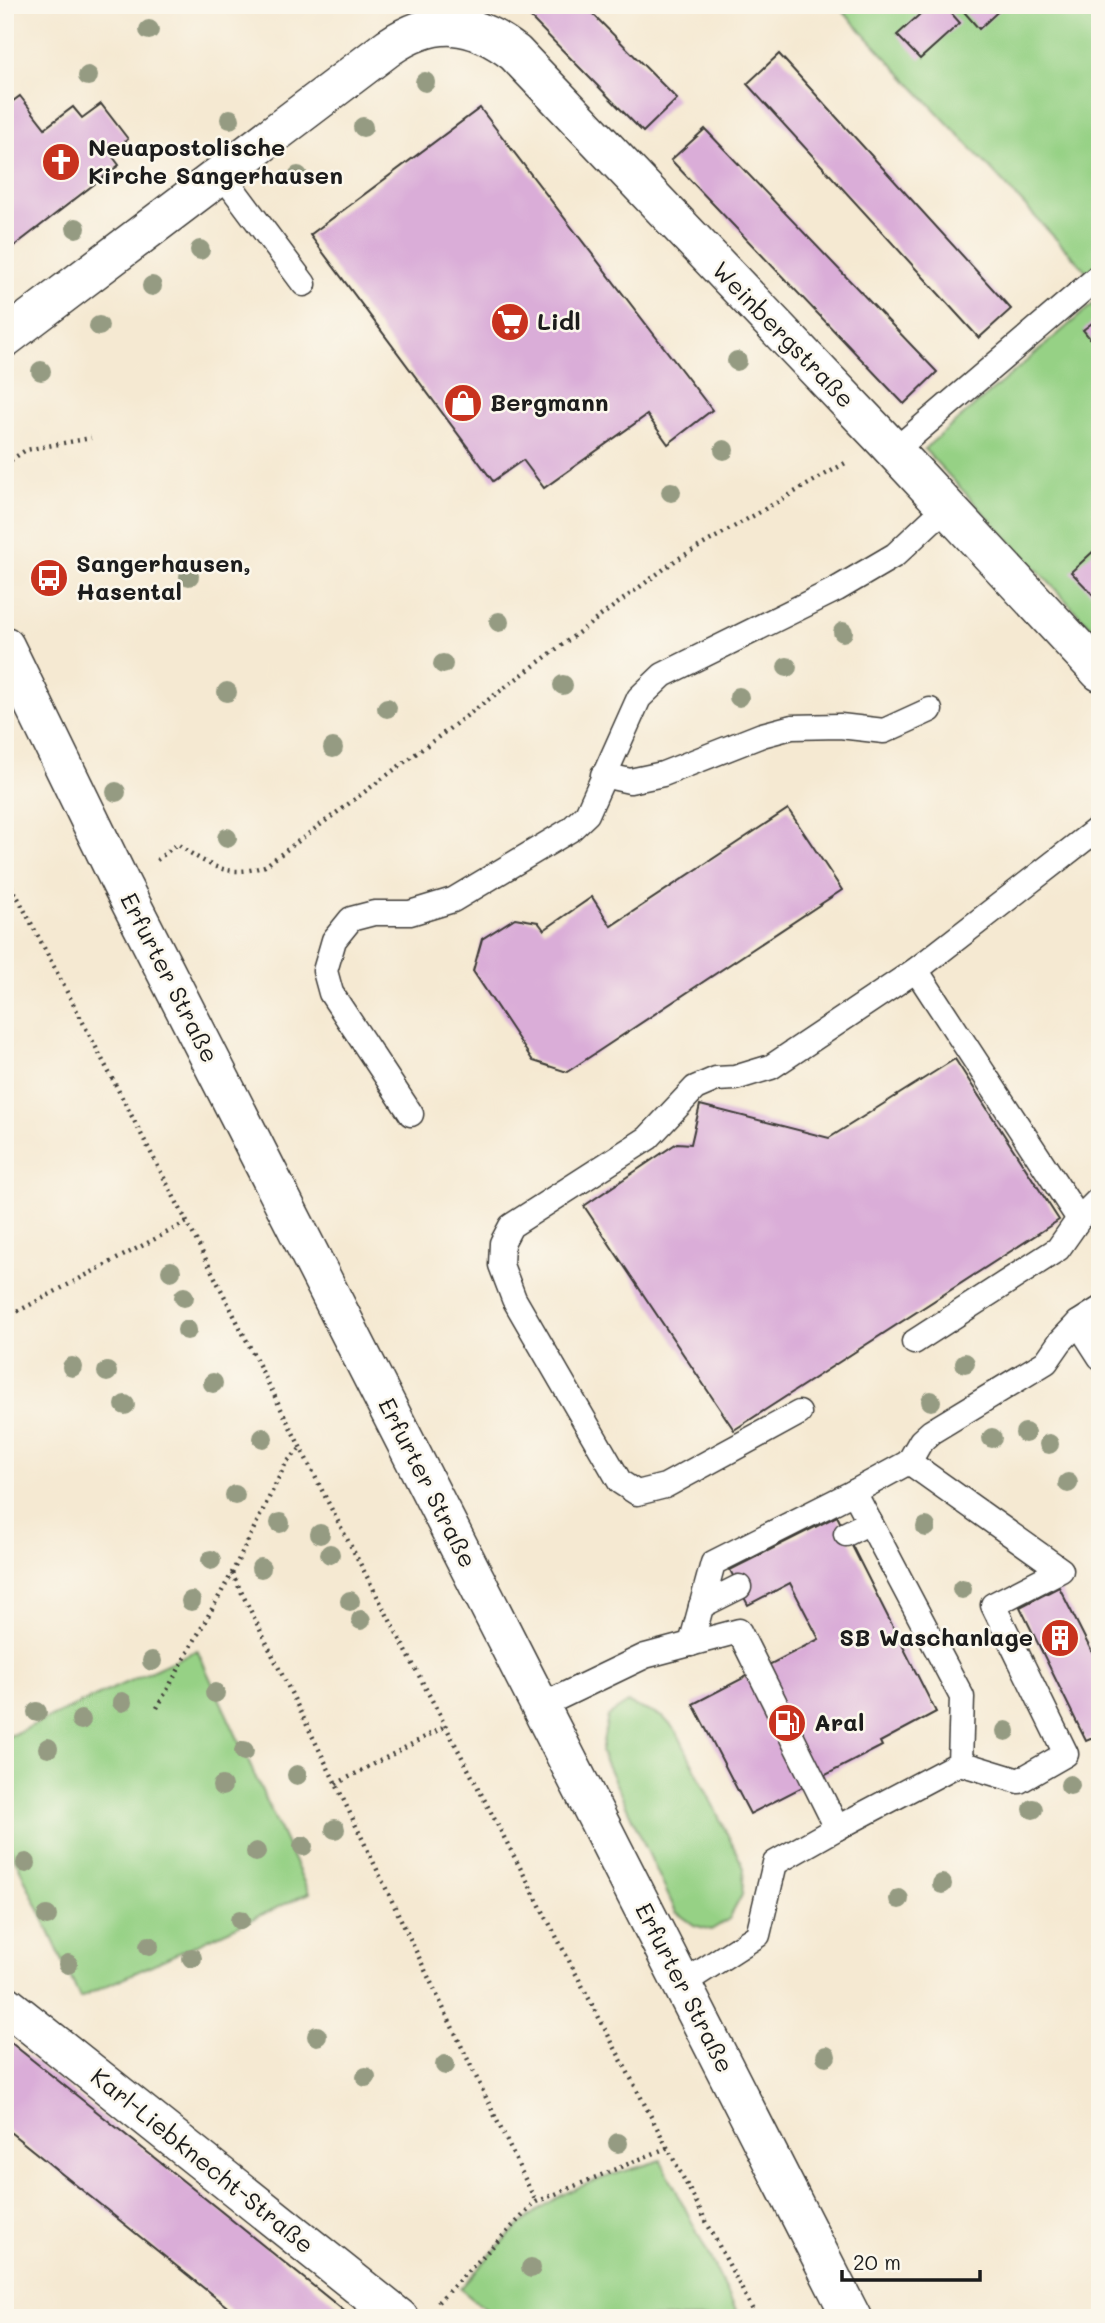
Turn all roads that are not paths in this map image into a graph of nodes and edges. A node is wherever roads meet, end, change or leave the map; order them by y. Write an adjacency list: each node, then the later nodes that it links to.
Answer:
1 (446, 15): 2 (street, Weinbergstraße); 6 (street, Weinbergstraße)
2 (221, 173): 4 (lane); 5 (street, Weinbergstraße)
3 (1100, 275): 6 (lane)
4 (304, 284)
5 (5, 338)
6 (889, 446): 7 (street, Weinbergstraße)
7 (946, 507): 9 (street, Weinbergstraße); 11 (lane)
8 (5, 646): 29 (street, Erfurter Straße)
9 (1100, 672)
10 (930, 710): 11 (lane)
11 (603, 775): 14 (lane)
12 (1100, 827): 13 (lane)
13 (916, 970): 16 (lane); 21 (lane)
14 (411, 1114)
15 (1100, 1198): 16 (lane)
16 (1079, 1219): 19 (lane)
17 (1100, 1309): 18 (lane)
18 (1078, 1323): 20 (lane); 22 (lane)
19 (914, 1342)
20 (1100, 1357)
21 (799, 1413)
22 (909, 1462): 23 (lane); 30 (lane)
23 (854, 1492): 24 (lane); 27 (lane)
24 (870, 1522): 25 (lane); 30 (lane)
25 (846, 1534)
26 (739, 1587): 27 (lane)
27 (701, 1606): 28 (lane)
28 (691, 1644): 29 (lane); 31 (lane)
29 (541, 1706): 32 (street, Erfurter Straße)
30 (960, 1763): 31 (lane)
31 (838, 1828): 32 (lane)
32 (682, 1984): 35 (street, Erfurter Straße)
33 (5, 2004): 34 (street, Karl-Liebknecht-Straße)
34 (415, 2313)
35 (852, 2318)

